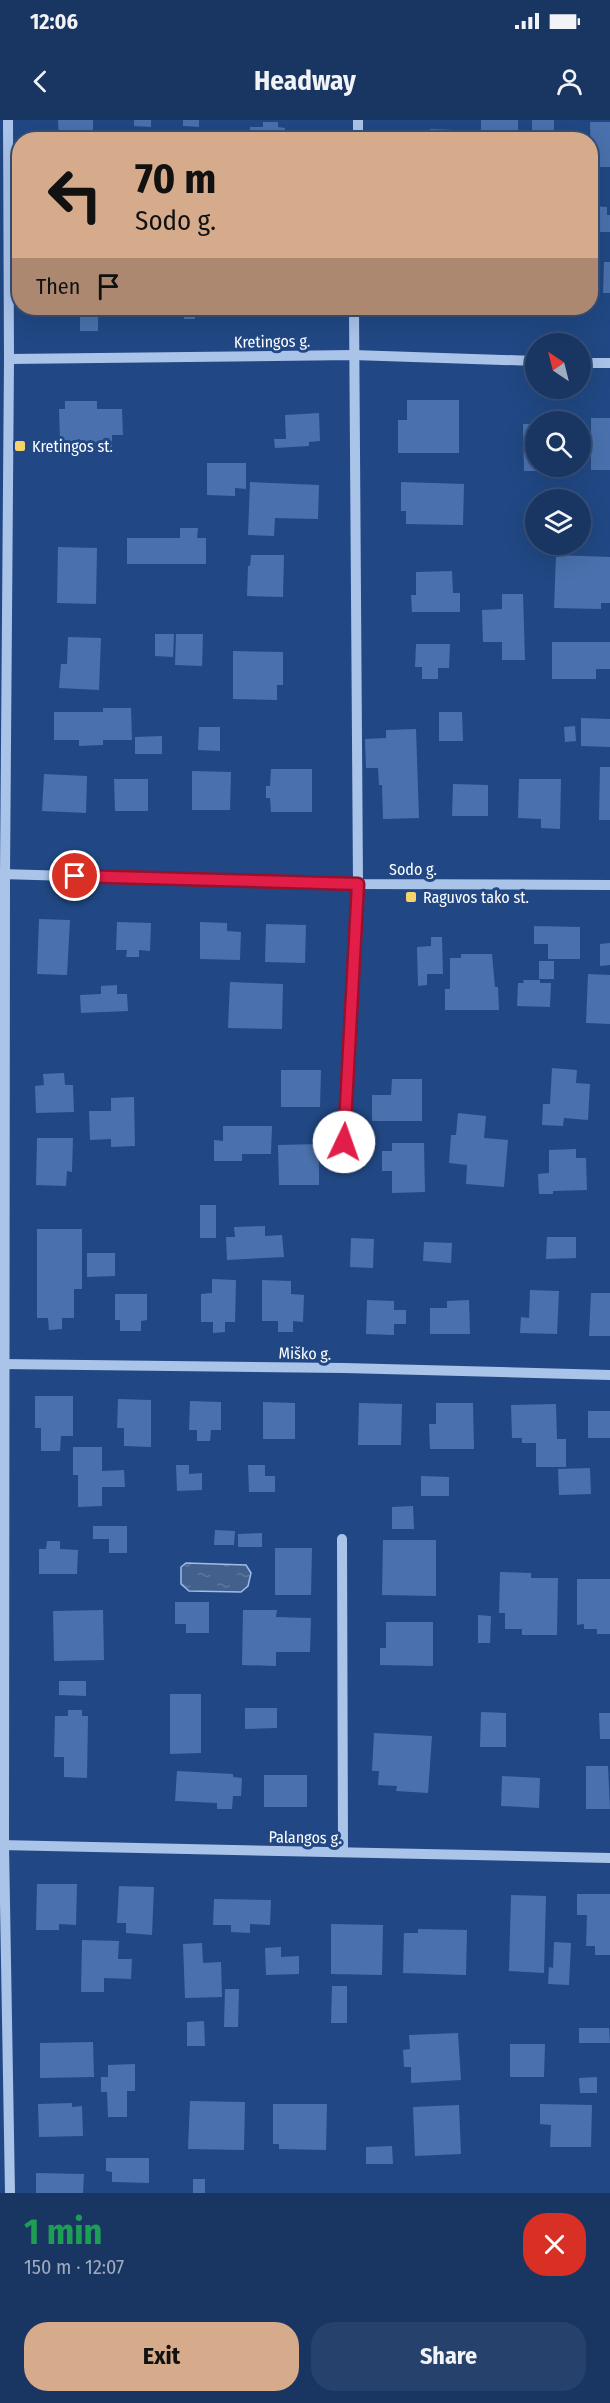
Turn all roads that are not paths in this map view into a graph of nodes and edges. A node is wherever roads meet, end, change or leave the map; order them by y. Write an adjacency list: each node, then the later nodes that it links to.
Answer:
1 (8, 120): 2 (street)
2 (4, 198): 5 (street)
3 (354, 315): 4 (street)
4 (353, 355): 5 (street, Kretingos g.); 6 (street, Kretingos g.); 11 (street)
5 (9, 359): 9 (street)
6 (525, 361)
7 (591, 363): 8 (street)
8 (610, 363)
9 (3, 530): 10 (street)
10 (2, 874): 11 (street, Sodo g.); 14 (street)
11 (358, 884): 12 (street, Sodo g.); 13 (street)
12 (610, 885)
13 (344, 1142)
14 (3, 1364): 15 (street, Miško g.); 17 (street)
15 (610, 1375)
16 (342, 1539): 18 (street)
17 (2, 1845): 18 (street, Palangos g.); 20 (street)
18 (343, 1852): 19 (street, Palangos g.)
19 (610, 1858)
20 (10, 2193)

